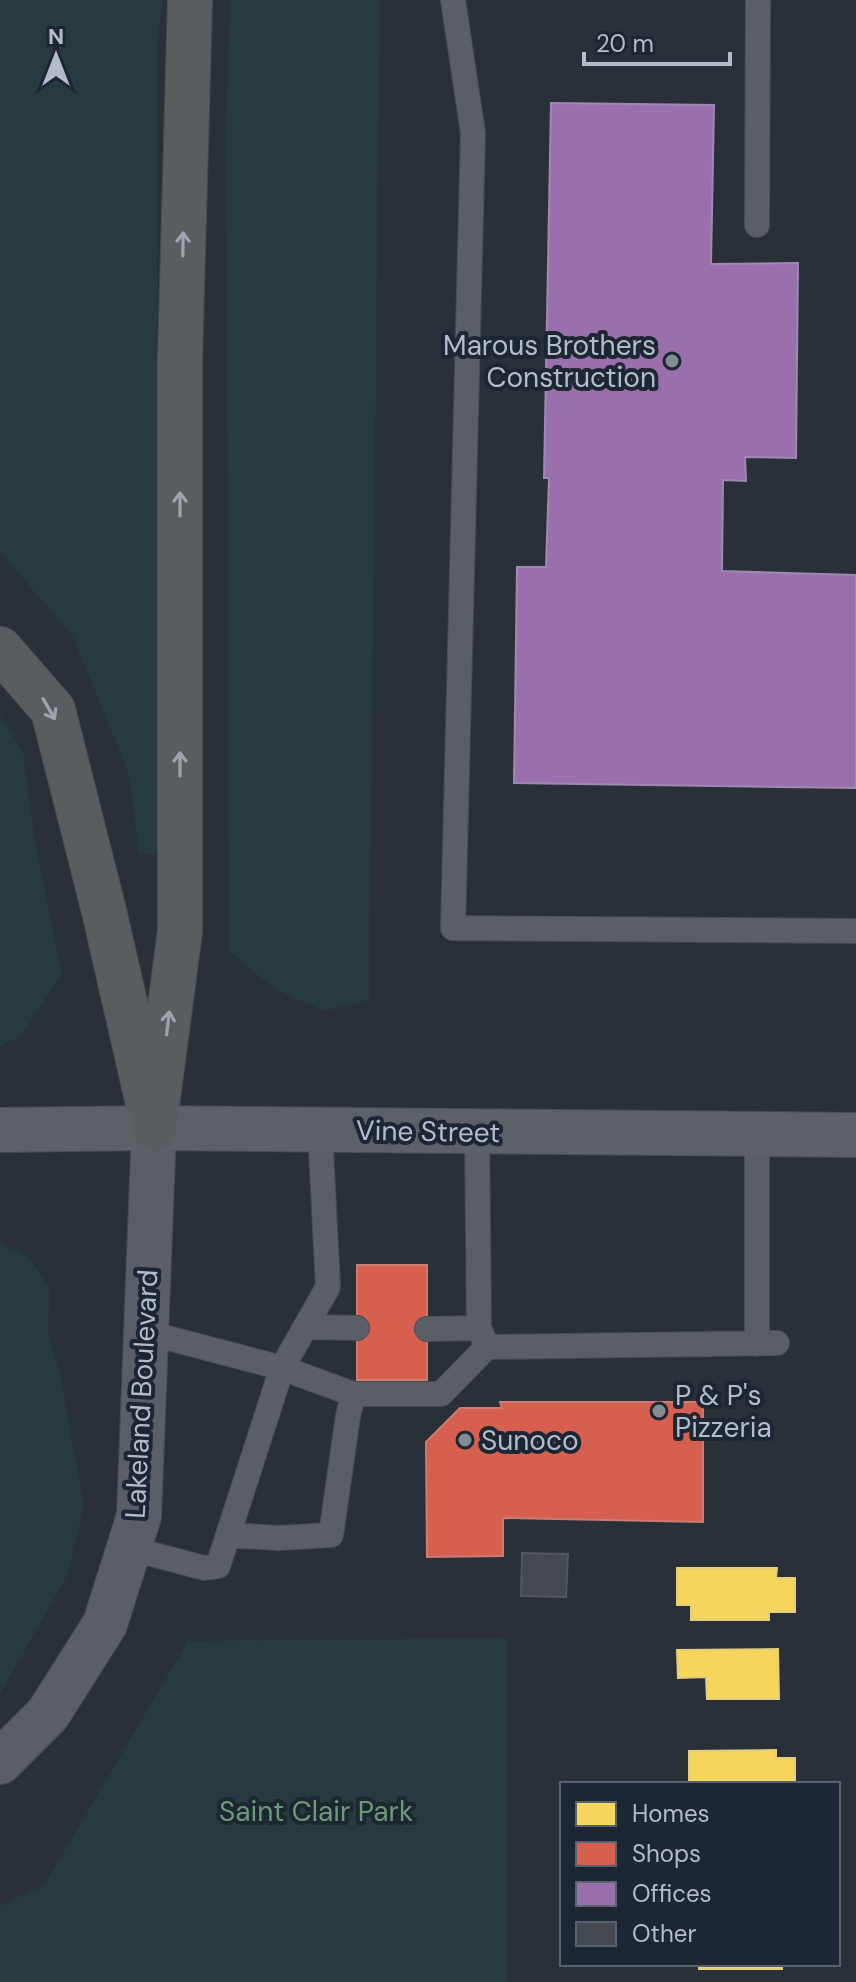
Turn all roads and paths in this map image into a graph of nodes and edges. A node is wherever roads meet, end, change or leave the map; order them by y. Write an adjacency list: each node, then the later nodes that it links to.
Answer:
1 (190, 0): 7 (highway, one-way to 1)
2 (453, 0): 6 (lane)
3 (758, 0): 4 (lane)
4 (757, 225)
5 (0, 649): 7 (highway, one-way to 7)
6 (856, 931)
7 (154, 1128): 8 (main road, Vine Street); 9 (main road, Vine Street); 16 (street, Lakeland Boulevard)
8 (0, 1130)
9 (320, 1130): 10 (main road, Vine Street); 13 (lane)
10 (477, 1131): 11 (main road, Vine Street); 17 (lane)
11 (757, 1134): 12 (main road, Vine Street); 17 (lane)
12 (856, 1135)
13 (305, 1327): 14 (lane); 18 (lane)
14 (357, 1328)
15 (427, 1329): 17 (lane)
16 (145, 1332): 18 (lane); 21 (street, Lakeland Boulevard)
17 (483, 1338): 19 (lane)
18 (282, 1368): 19 (lane); 20 (lane)
19 (353, 1394): 20 (lane)
20 (228, 1535): 21 (lane)
21 (129, 1548): 22 (street, Lakeland Boulevard)
22 (0, 1762)

